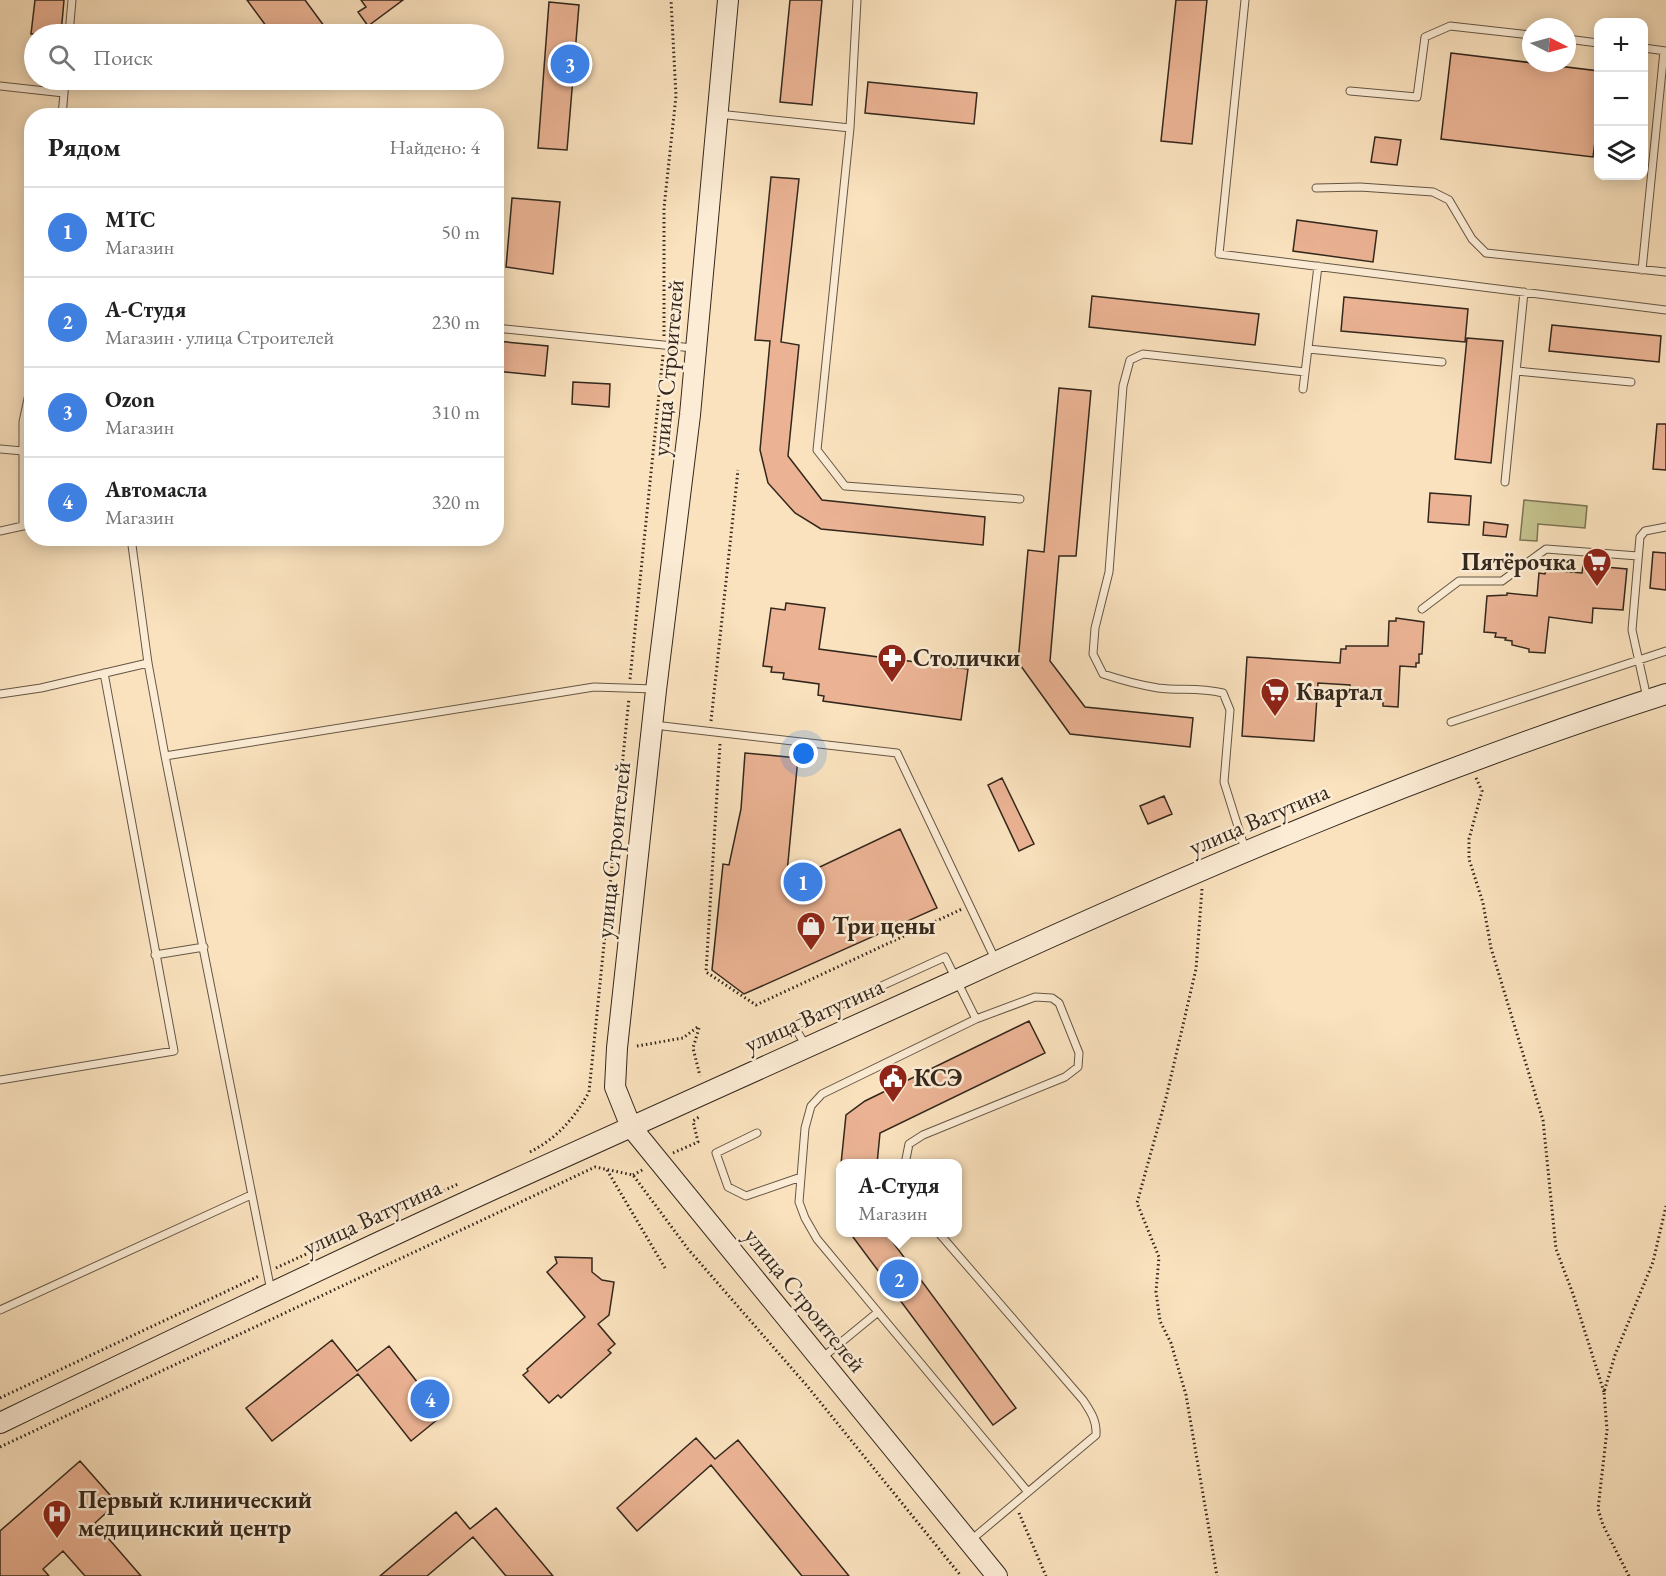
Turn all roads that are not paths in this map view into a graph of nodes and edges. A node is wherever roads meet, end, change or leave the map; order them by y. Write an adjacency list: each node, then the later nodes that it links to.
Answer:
1 (72, 0): 5 (lane)
2 (728, 0): 18 (main road, улица Строителей)
3 (857, 0): 19 (lane)
4 (1245, 0): 21 (lane)
5 (70, 24)
6 (1522, 34): 15 (lane)
7 (1576, 40): 8 (lane)
8 (1594, 42)
9 (1648, 49): 10 (lane)
10 (1665, 51): 22 (lane)
11 (0, 86): 12 (lane)
12 (24, 89)
13 (37, 90): 16 (lane)
14 (64, 90): 16 (lane)
15 (1350, 91)
16 (64, 93): 17 (lane)
17 (63, 108)
18 (716, 114): 19 (lane); 27 (main road, улица Строителей)
19 (850, 128): 39 (lane)
20 (1316, 188): 22 (lane)
21 (1318, 266): 24 (lane); 28 (lane)
22 (1642, 270): 23 (lane)
23 (1666, 272)
24 (1524, 292): 25 (lane); 30 (lane)
25 (1666, 310)
26 (504, 329): 27 (lane)
27 (696, 348): 50 (main road, улица Строителей)
28 (1308, 349): 29 (lane); 31 (lane)
29 (1442, 362)
30 (1517, 371): 32 (lane); 38 (lane)
31 (1305, 372): 33 (lane); 56 (lane)
32 (1631, 382)
33 (1303, 389)
34 (24, 417): 35 (lane)
35 (23, 422): 37 (lane)
36 (0, 449): 37 (lane)
37 (23, 451): 40 (lane)
38 (1505, 482)
39 (1020, 499)
40 (23, 526): 42 (lane)
41 (1666, 527): 44 (lane)
42 (0, 531)
43 (132, 546): 48 (lane)
44 (1638, 556): 45 (lane); 47 (lane)
45 (1422, 609)
46 (1666, 651): 47 (lane)
47 (1638, 660): 52 (lane); 53 (lane)
48 (148, 663): 49 (lane); 55 (lane)
49 (104, 673): 51 (lane); 58 (lane)
50 (656, 690): 54 (main road, улица Строителей); 55 (lane)
51 (0, 694)
52 (1657, 697): 56 (main road, улица Ватутина)
53 (1451, 722)
54 (652, 725): 59 (lane); 63 (main road, улица Строителей)
55 (165, 756): 57 (lane)
56 (1245, 852): 59 (main road, улица Ватутина)
57 (204, 947): 58 (lane); 67 (lane)
58 (155, 955): 62 (lane)
59 (996, 961): 60 (main road, улица Ватутина)
60 (957, 980): 61 (lane); 63 (main road, улица Ватутина)
61 (976, 1019): 65 (lane); 66 (lane)
62 (0, 1080)
63 (631, 1127): 69 (main road, улица Ватутина); 72 (main road, улица Строителей)
64 (757, 1133): 66 (lane)
65 (906, 1159)
66 (801, 1177): 71 (lane)
67 (251, 1195): 69 (lane); 70 (lane)
68 (941, 1237): 74 (lane)
69 (271, 1292): 73 (main road, улица Ватутина)
70 (0, 1310)
71 (878, 1312): 72 (lane); 74 (lane)
72 (821, 1360): 75 (main road, улица Строителей)
73 (0, 1423)
74 (1028, 1492): 75 (lane)
75 (969, 1541): 76 (main road, улица Строителей)
76 (997, 1576)

